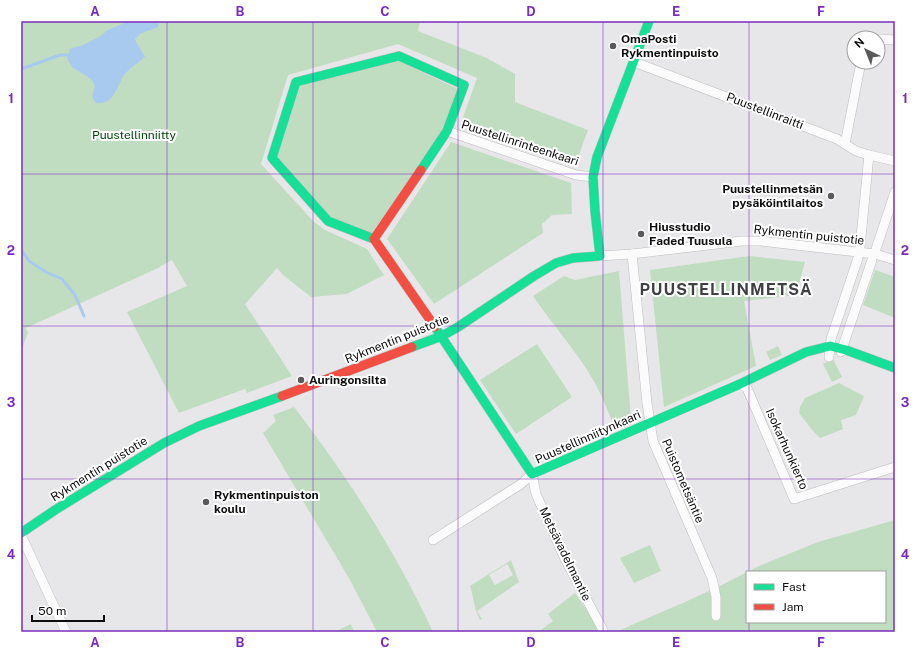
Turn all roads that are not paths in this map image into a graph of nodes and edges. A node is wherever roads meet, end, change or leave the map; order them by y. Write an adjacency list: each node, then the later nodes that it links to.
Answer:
1 (649, 22): 2 (street)
2 (634, 62): 5 (street, Puustellinraitti); 8 (street)
3 (859, 70): 5 (street)
4 (447, 131): 8 (street, Puustellinrinteenkaari); 10 (street, Puustellinrinteenkaari); 10 (street)
5 (845, 144): 6 (street, Puustellinraitti)
6 (869, 156): 7 (street, Puustellinraitti); 11 (street)
7 (895, 161)
8 (593, 177): 14 (street)
9 (895, 192): 12 (street)
10 (374, 240): 18 (street)
11 (860, 247)
12 (876, 249)
13 (632, 254): 14 (street, Rykmentin puistotie); 17 (street, Rykmentin puistotie); 24 (street, Puistometsäntie)
14 (600, 256): 18 (street, Rykmentin puistotie)
15 (858, 258): 19 (street)
16 (872, 260): 20 (street)
17 (895, 260)
18 (442, 336): 26 (street, Puustellinniitynkaari); 27 (street, Rykmentin puistotie)
19 (830, 346): 20 (street); 21 (street); 23 (street, Puustellinniitynkaari)
20 (843, 350): 22 (street)
21 (829, 357)
22 (895, 368)
23 (740, 384): 24 (street, Puustellinniitynkaari); 25 (street, Isokarhunkierto)
24 (650, 423): 26 (street, Puustellinniitynkaari); 29 (street, Puistometsäntie)
25 (895, 466)
26 (532, 474): 28 (street); 30 (street, Metsävadelmantie)
27 (21, 534): 31 (street)
28 (433, 540)
29 (716, 616)
30 (603, 630)
31 (66, 632)

